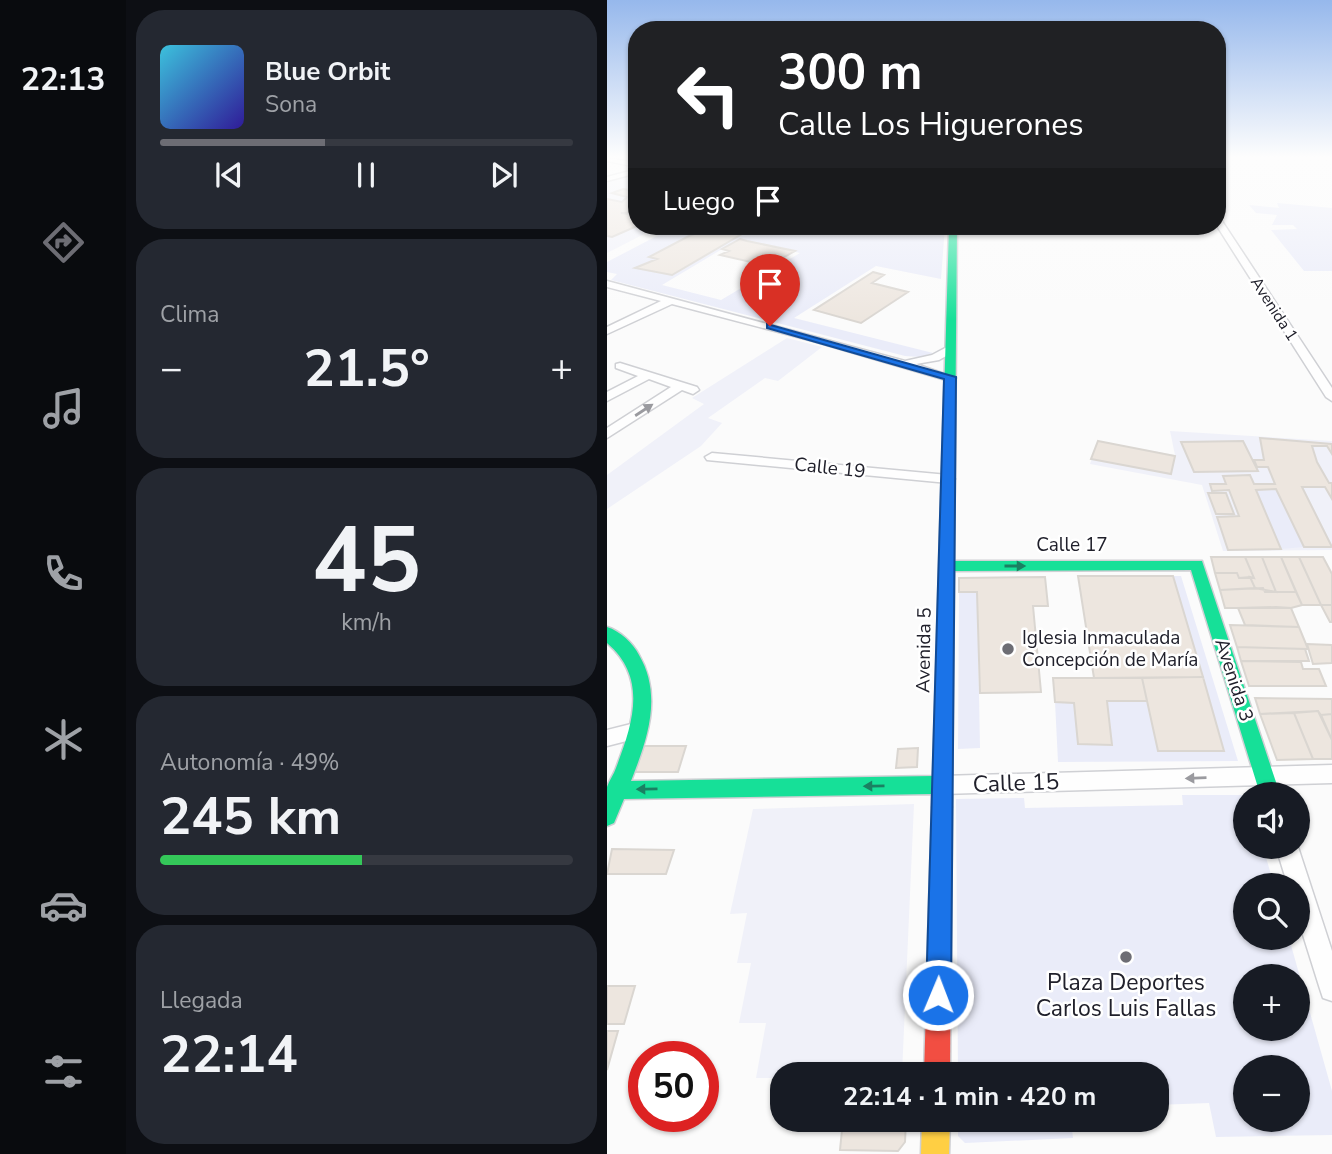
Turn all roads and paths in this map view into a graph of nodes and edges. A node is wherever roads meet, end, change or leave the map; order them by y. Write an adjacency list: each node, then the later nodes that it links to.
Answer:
1 (1226, 233): 11 (street, Avenida 1)
2 (953, 235): 6 (street, Avenida 5)
3 (607, 284): 4 (street)
4 (672, 300): 5 (street); 7 (street)
5 (607, 331)
6 (951, 349): 7 (street); 9 (street, Avenida 5)
7 (904, 362): 9 (street)
8 (620, 366): 10 (street)
9 (950, 372): 15 (street, Avenida 5)
10 (648, 375): 12 (street); 13 (street, one-way to 10)
11 (1330, 391)
12 (607, 397)
13 (607, 434)
14 (711, 457): 15 (street, Calle 19)
15 (948, 479): 17 (street, Avenida 5)
16 (1197, 565): 17 (street, Calle 17, one-way to 16); 22 (street, Avenida 3)
17 (947, 566): 24 (street, Avenida 5)
18 (607, 633): 19 (street)
19 (635, 731): 20 (street); 26 (street)
20 (607, 738)
21 (1332, 774): 23 (street, Calle 15)
22 (1266, 782)
23 (1285, 782)
24 (942, 785): 25 (street, Calle 15, one-way to 24); 26 (street, Calle 15, one-way to 26); 30 (street, Avenida 5)
25 (1233, 785)
26 (616, 790): 27 (street)
27 (607, 816)
28 (1291, 859): 29 (street)
29 (1332, 989)
30 (937, 1062)
31 (936, 1132): 32 (street)
32 (935, 1154)

